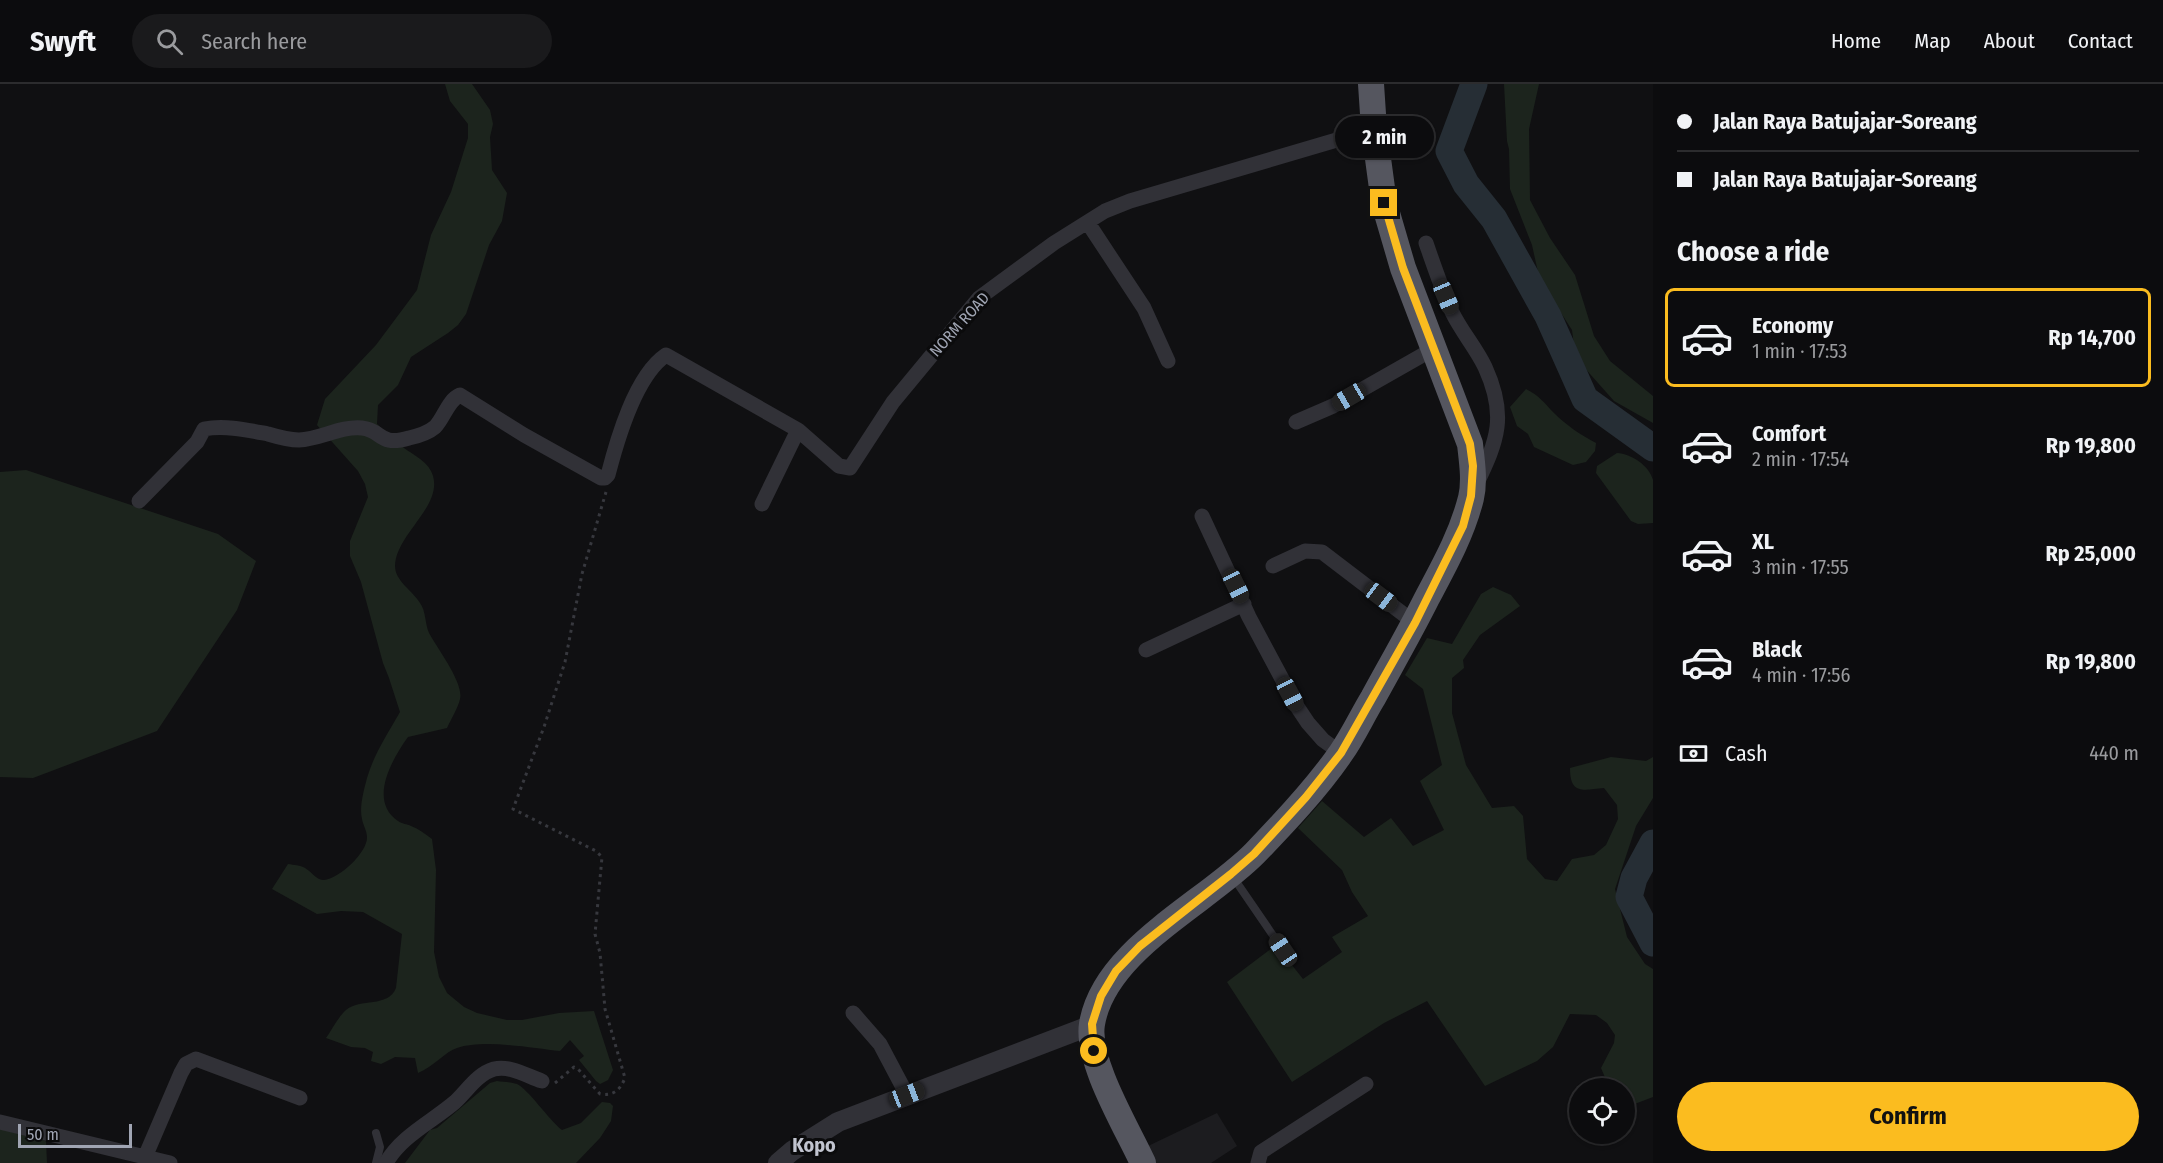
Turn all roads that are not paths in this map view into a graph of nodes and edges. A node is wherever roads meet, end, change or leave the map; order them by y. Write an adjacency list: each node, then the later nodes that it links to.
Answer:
1 (1371, 84): 2 (highway)
2 (1374, 129): 3 (street, NORM ROAD); 5 (highway)
3 (1088, 223): 6 (street); 8 (street, NORM ROAD)
4 (1426, 243): 9 (street)
5 (1435, 348): 7 (street); 9 (highway)
6 (1168, 361)
7 (1296, 422)
8 (798, 430): 10 (street, NORM ROAD); 11 (street)
9 (1471, 496): 15 (highway)
10 (139, 501)
11 (762, 504)
12 (1202, 516): 14 (street)
13 (1273, 566): 15 (street)
14 (1244, 604): 16 (street); 17 (street)
15 (1415, 623): 17 (highway)
16 (1146, 650)
17 (1341, 753): 18 (highway)
18 (1231, 874): 19 (lane); 21 (highway)
19 (1283, 950)
20 (853, 1013): 24 (street)
21 (1092, 1024): 24 (street); 33 (highway)
22 (542, 1081): 31 (street)
23 (1366, 1084): 34 (street)
24 (907, 1095): 32 (street)
25 (300, 1098): 28 (street)
26 (0, 1122): 28 (street)
27 (376, 1132): 30 (lane)
28 (145, 1157): 29 (street)
29 (170, 1163)
30 (376, 1163)
31 (386, 1163)
32 (778, 1163)
33 (1143, 1163)
34 (1258, 1163)

